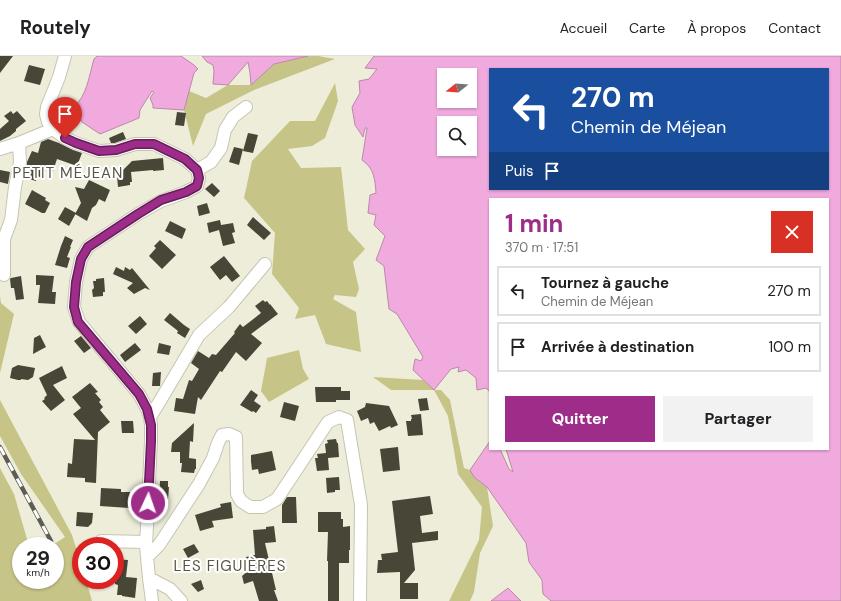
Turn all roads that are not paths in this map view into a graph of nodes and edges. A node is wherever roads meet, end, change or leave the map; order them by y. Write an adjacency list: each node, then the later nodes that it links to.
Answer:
1 (65, 56): 3 (street)
2 (246, 107): 6 (street)
3 (53, 130): 4 (street); 6 (street)
4 (20, 143): 5 (street); 8 (street)
5 (0, 149)
6 (197, 170): 9 (street)
7 (264, 264): 9 (street)
8 (4, 275)
9 (150, 417): 11 (street)
10 (124, 542): 11 (street)
11 (146, 542): 12 (street)
12 (147, 557): 13 (street); 16 (street)
13 (149, 578): 14 (street); 15 (street)
14 (152, 601)
15 (180, 601)
16 (360, 601)

